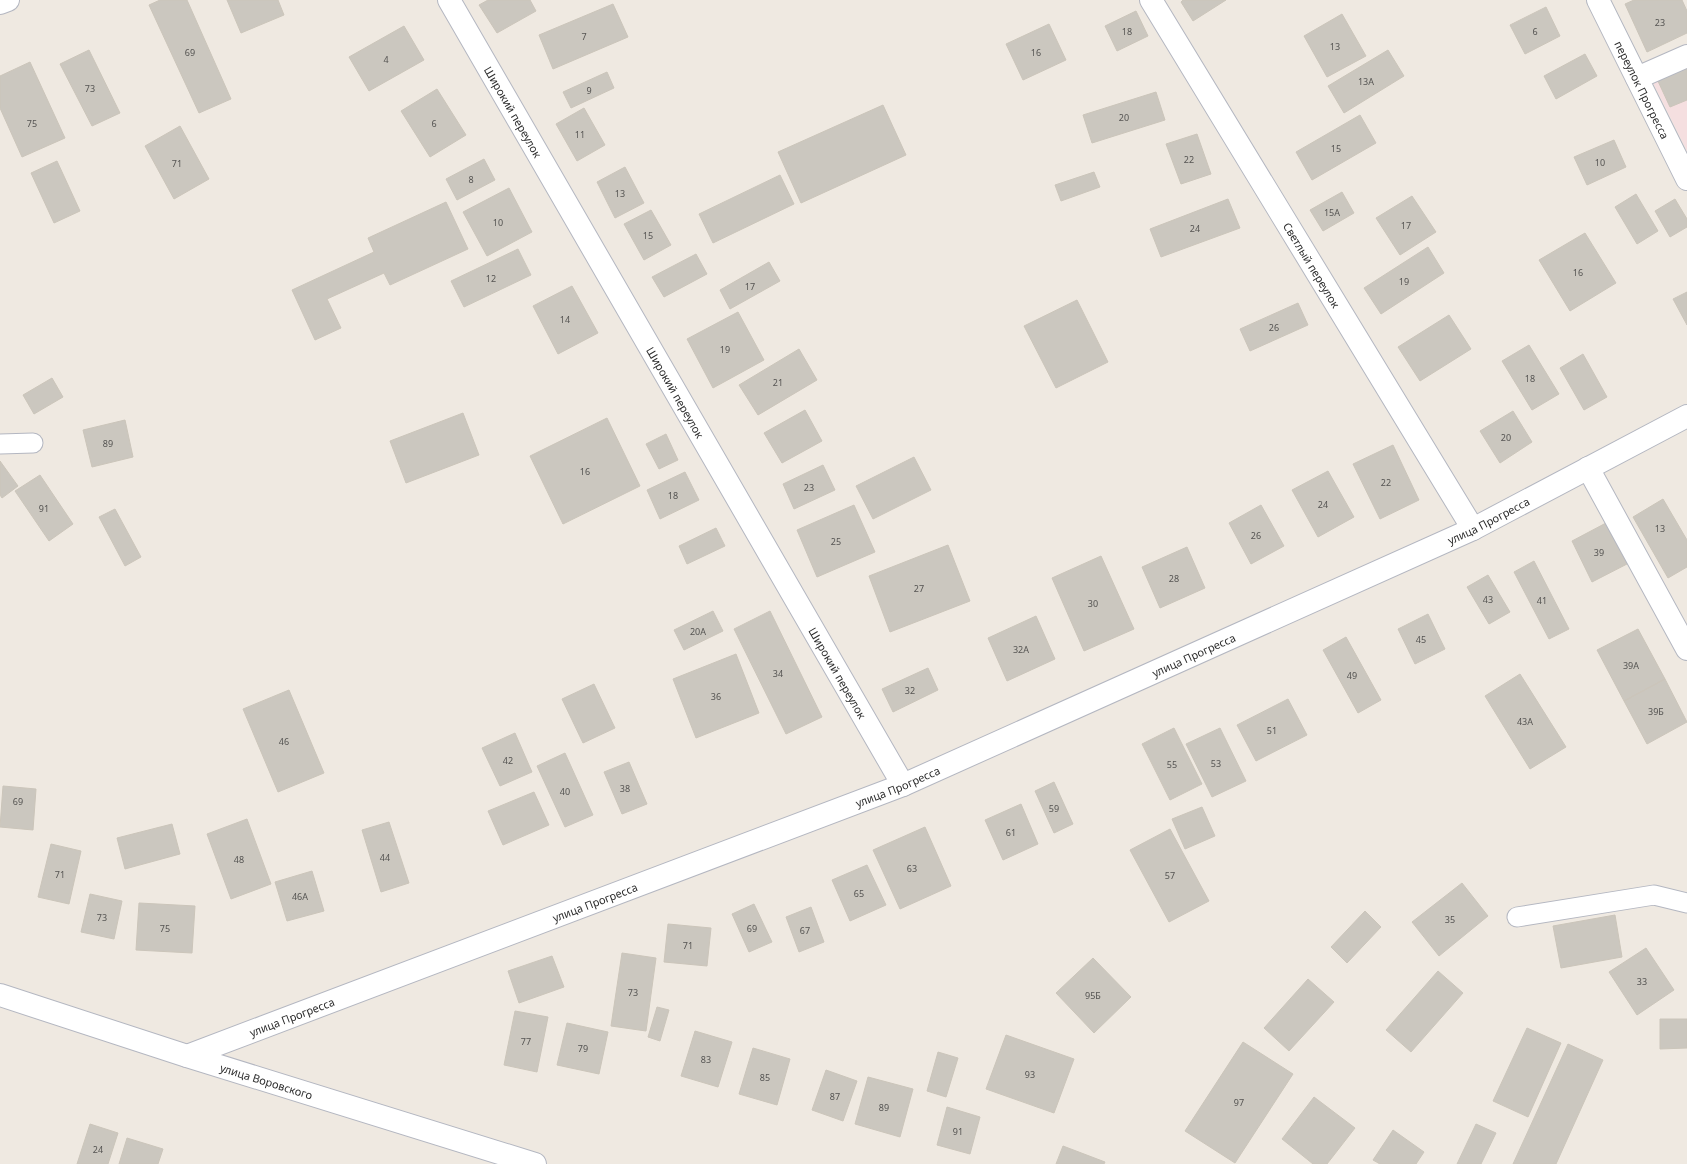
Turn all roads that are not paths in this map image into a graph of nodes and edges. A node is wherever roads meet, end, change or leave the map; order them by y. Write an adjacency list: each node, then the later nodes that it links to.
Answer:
1 (8, 0): 5 (street)
2 (449, 0): 15 (street, Широкий переулок)
3 (1151, 0): 13 (street, Светлый переулок)
4 (1598, 0): 7 (street, переулок Прогресса)
5 (0, 3)
6 (1687, 56): 7 (street)
7 (1637, 78): 8 (street, переулок Прогресса)
8 (1687, 179)
9 (1687, 416): 12 (street, улица Прогресса)
10 (33, 443): 11 (lane)
11 (0, 444)
12 (1588, 468): 13 (street, улица Прогресса); 14 (street)
13 (1473, 529): 15 (street, улица Прогресса)
14 (1687, 649)
15 (903, 785): 19 (street, улица Прогресса)
16 (1687, 903): 17 (lane)
17 (1517, 917)
18 (0, 995): 19 (street, улица Воровского)
19 (187, 1056): 20 (street, улица Воровского)
20 (535, 1164)

